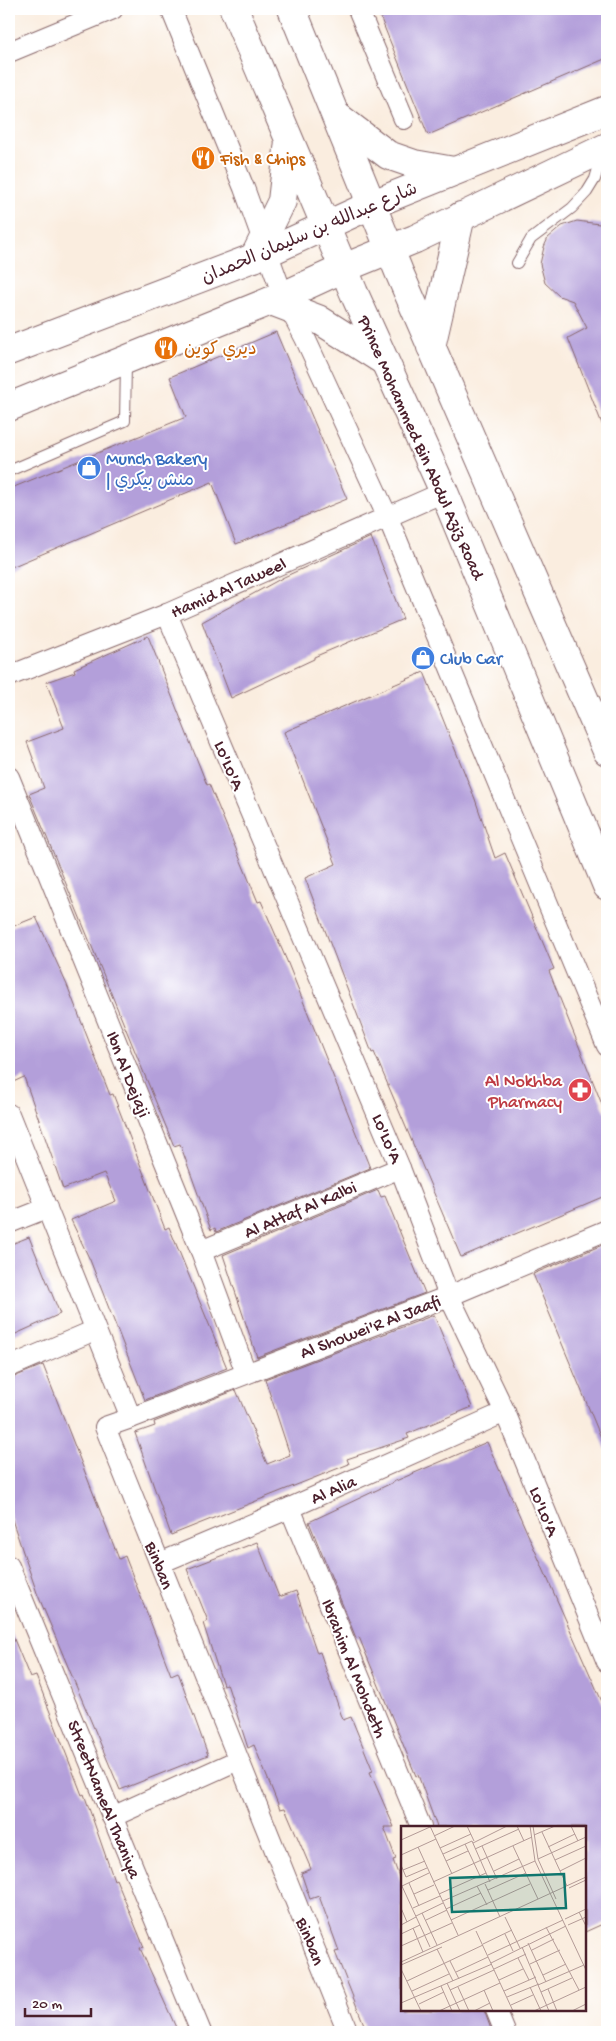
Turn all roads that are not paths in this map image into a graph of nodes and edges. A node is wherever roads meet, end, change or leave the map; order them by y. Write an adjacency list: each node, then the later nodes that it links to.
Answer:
1 (113, 9): 6 (street)
2 (171, 9): 17 (street)
3 (234, 9): 10 (main road, Prince Mohammed Bin Abdul Aziz Road)
4 (292, 9): 8 (main road)
5 (358, 9): 9 (street)
6 (9, 52)
7 (607, 110): 12 (main road, شارع عبدالله بن سليمان الحمدان)
8 (336, 115): 12 (main road); 13 (main road)
9 (404, 119)
10 (289, 139): 15 (main road, Prince Mohammed Bin Abdul Aziz Road); 17 (main road)
11 (605, 147): 14 (main road); 18 (lane)
12 (455, 171): 13 (main road, شارع عبدالله بن سليمان الحمدان)
13 (373, 204): 15 (main road, شارع عبدالله بن سليمان الحمدان); 16 (main road)
14 (461, 216): 16 (main road); 21 (main road)
15 (325, 225): 17 (main road, شارع عبدالله بن سليمان الحمدان); 19 (main road, Prince Mohammed Bin Abdul Aziz Road)
16 (402, 244): 19 (main road); 21 (main road)
17 (261, 250): 20 (street); 22 (main road, شارع عبدالله بن سليمان الحمدان)
18 (517, 263)
19 (344, 268): 20 (main road); 24 (main road, Prince Mohammed Bin Abdul Aziz Road)
20 (281, 302): 23 (main road); 24 (main road); 28 (street)
21 (432, 347): 31 (main road)
22 (9, 351)
23 (126, 359): 25 (main road); 26 (lane)
24 (384, 361): 27 (main road, Prince Mohammed Bin Abdul Aziz Road)
25 (9, 407)
26 (9, 471)
27 (444, 492): 28 (street, Hamid Al Taweel); 33 (main road, Prince Mohammed Bin Abdul Aziz Road)
28 (388, 518): 29 (street, Hamid Al Taweel); 34 (street)
29 (167, 614): 30 (street, Hamid Al Taweel); 36 (street, Lo'Lo'A)
30 (9, 676)
31 (606, 744)
32 (9, 778): 40 (street, Ibn Al Dejaji)
33 (607, 886)
34 (607, 1046)
35 (9, 1114): 37 (street)
36 (400, 1168): 40 (street, Al Attaf Al Kalbi); 41 (street, Lo'Lo'A)
37 (47, 1208): 38 (street); 42 (street)
38 (9, 1223)
39 (607, 1230): 41 (street, Al Showei'R Al Jaafi)
40 (201, 1251): 44 (street, Ibn Al Dejaji)
41 (449, 1296): 44 (street, Al Showei'R Al Jaafi); 45 (street, Lo'Lo'A)
42 (95, 1330): 43 (street); 46 (street)
43 (9, 1366)
44 (246, 1373): 46 (street, Al Showei'R Al Jaafi)
45 (505, 1412): 47 (street, Al Alia); 50 (street, Lo'Lo'A)
46 (131, 1418): 48 (street, Binban)
47 (290, 1508): 48 (street, Al Alia); 53 (street, Ibrahim Al Mohdeth)
48 (160, 1563): 51 (street, Binban)
49 (9, 1566): 52 (street, StreetNameAl Thaniya)
50 (607, 1662)
51 (238, 1760): 52 (street); 56 (street, Binban)
52 (112, 1817): 55 (street, StreetNameAl Thaniya)
53 (421, 1826)
54 (496, 2011): 57 (street)
55 (200, 2032)
56 (348, 2032)
57 (505, 2032)

